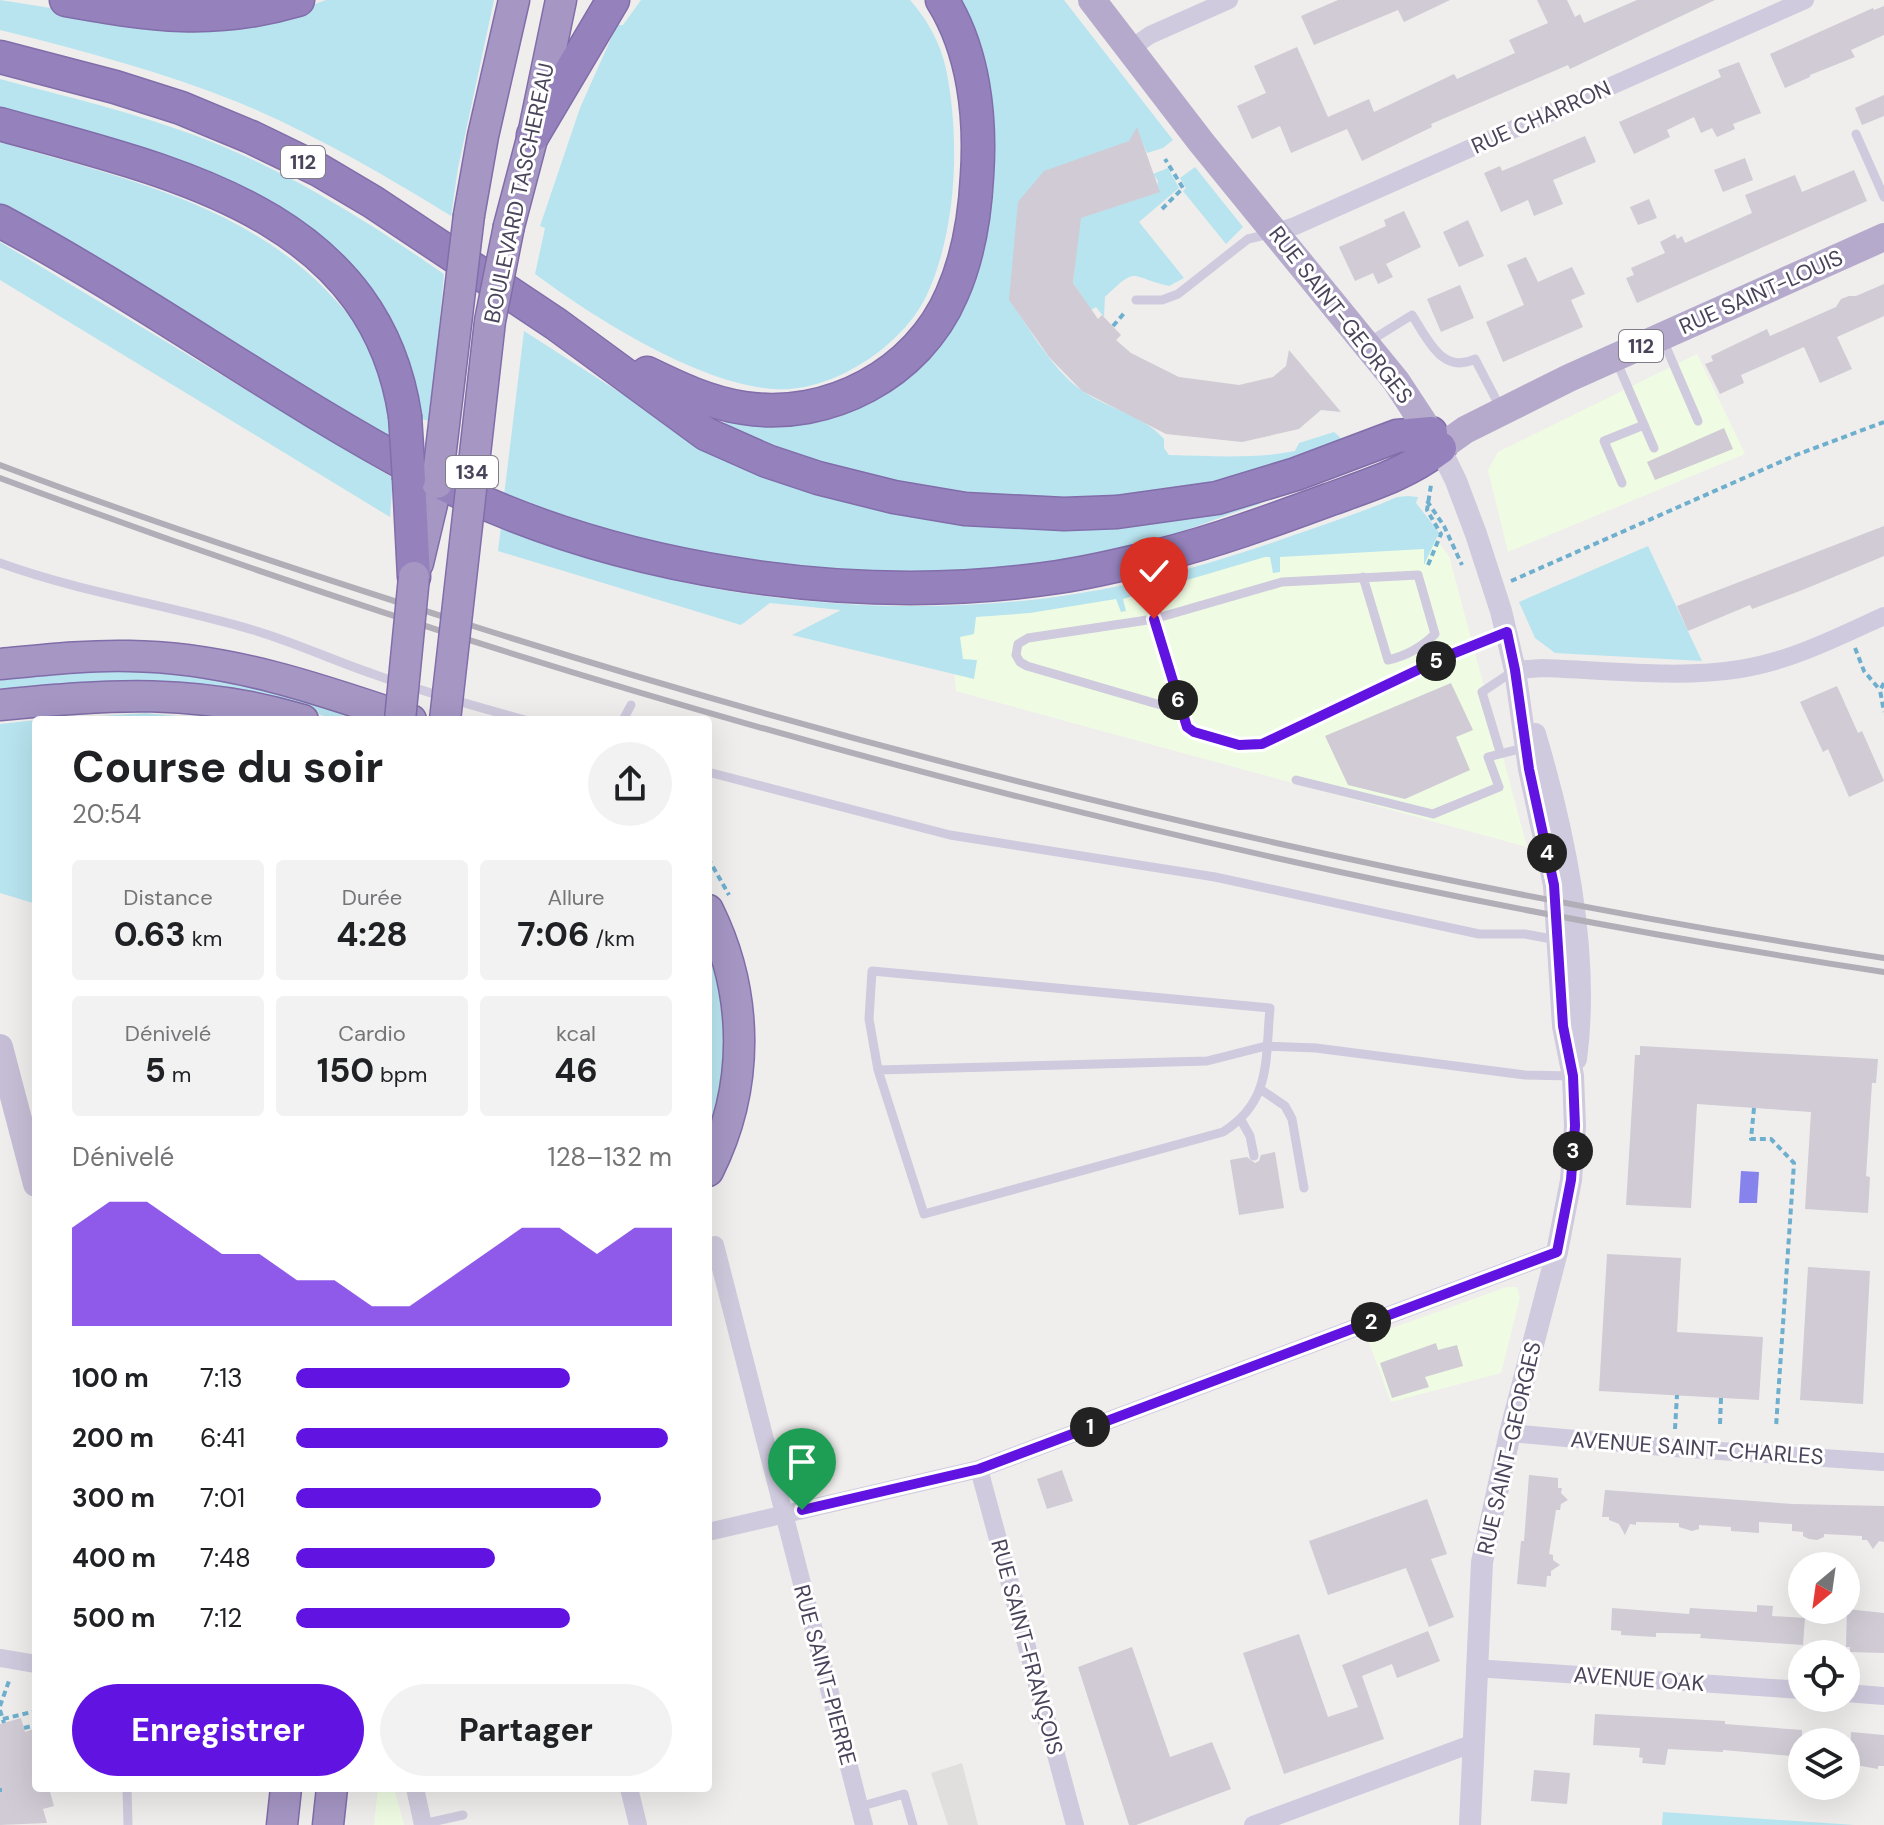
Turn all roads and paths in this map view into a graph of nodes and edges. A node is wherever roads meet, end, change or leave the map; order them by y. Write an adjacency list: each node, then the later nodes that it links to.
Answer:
1 (66, 0): 2 (highway)
2 (298, 0)
3 (514, 0): 37 (highway, BOULEVARD TASCHEREAU / 134, bridge)
4 (561, 0): 14 (highway, BOULEVARD TASCHEREAU / 134)
5 (613, 0): 14 (highway)
6 (942, 0): 22 (highway)
7 (1092, 0): 10 (main road, RUE SAINT-GEORGES)
8 (1229, 0): 10 (street)
9 (1805, 0): 19 (street, RUE CHARRON)
10 (1130, 49): 19 (main road, RUE SAINT-GEORGES)
11 (0, 57): 22 (highway, 112)
12 (0, 124): 37 (highway, bridge)
13 (1856, 134): 16 (lane)
14 (533, 135): 55 (highway, BOULEVARD TASCHEREAU / 134, bridge)
15 (1165, 159): 17 (path)
16 (1884, 197)
17 (1162, 209)
18 (0, 221): 31 (highway)
19 (1276, 232): 21 (lane); 25 (main road, RUE SAINT-GEORGES)
20 (1884, 237): 24 (main road, RUE SAINT-LOUIS / 112)
21 (1136, 300): 23 (path)
22 (556, 324): 31 (highway)
23 (1113, 326)
24 (1661, 337): 26 (main road, RUE SAINT-LOUIS / 112); 28 (lane)
25 (1367, 344): 27 (lane); 31 (main road, RUE SAINT-GEORGES)
26 (1614, 357): 27 (main road, RUE SAINT-LOUIS / 112); 30 (lane)
27 (1502, 412): 31 (main road, RUE SAINT-LOUIS / 112)
28 (1698, 421)
29 (1884, 422): 39 (path)
30 (1644, 425): 32 (lane); 33 (lane)
31 (1446, 437): 42 (street, RUE SAINT-GEORGES)
32 (1654, 448)
33 (1622, 483)
34 (0, 563): 56 (lane)
35 (1463, 566): 36 (path)
36 (1426, 569)
37 (414, 577): 54 (highway, BOULEVARD TASCHEREAU / 134, bridge)
38 (1363, 577): 38 (lane); 41 (lane)
39 (1510, 582)
40 (1884, 616): 45 (street)
41 (1154, 619): 50 (lane); 50 (lane)
42 (1507, 632): 45 (street, RUE SAINT-GEORGES); 50 (lane)
43 (1854, 646): 47 (path)
44 (0, 664): 53 (highway)
45 (1515, 670): 58 (street, RUE SAINT-GEORGES); 59 (lane)
46 (1884, 683): 47 (path)
47 (1880, 690): 51 (path)
48 (0, 705): 52 (highway)
49 (631, 705): 57 (lane)
50 (1181, 708)
51 (1884, 712)
52 (287, 716)
53 (399, 716)
54 (400, 716)
55 (445, 716)
56 (512, 716)
57 (625, 716)
58 (1532, 746): 59 (lane); 63 (street, RUE SAINT-GEORGES)
59 (1500, 752): 61 (lane)
60 (712, 773): 63 (lane)
61 (1296, 780)
62 (712, 920): 72 (highway)
63 (1567, 942): 67 (street, RUE SAINT-GEORGES)
64 (1266, 1046): 66 (lane); 66 (lane); 67 (lane); 68 (lane)
65 (0, 1047): 73 (main road)
66 (878, 1070): 70 (lane)
67 (1573, 1076): 76 (street, RUE SAINT-GEORGES)
68 (1260, 1089): 70 (lane); 74 (lane)
69 (1754, 1108): 80 (path)
70 (1241, 1120): 71 (lane)
71 (1254, 1156)
72 (712, 1161)
73 (32, 1169)
74 (1304, 1188)
75 (715, 1245): 85 (street, RUE SAINT-PIERRE)
76 (1557, 1252): 81 (street, RUE SAINT-GEORGES); 84 (street)
77 (1677, 1395): 82 (path)
78 (1721, 1398): 79 (path)
79 (1720, 1424)
80 (1776, 1427)
81 (1510, 1433): 82 (street, AVENUE SAINT-CHARLES); 89 (street, RUE SAINT-GEORGES)
82 (1674, 1448): 83 (street, AVENUE SAINT-CHARLES)
83 (1884, 1462)
84 (979, 1469): 85 (street); 108 (street, RUE SAINT-FRANÇOIS)
85 (784, 1514): 86 (street); 103 (street, RUE SAINT-PIERRE)
86 (712, 1531)
87 (0, 1658): 88 (street)
88 (32, 1663)
89 (1475, 1668): 91 (street, AVENUE OAK); 98 (street, RUE SAINT-GEORGES)
90 (9, 1681): 94 (path)
91 (1788, 1689)
92 (1860, 1694): 93 (street)
93 (1884, 1696)
94 (0, 1708): 95 (path)
95 (32, 1712)
96 (32, 1726): 97 (path)
97 (24, 1728)
98 (1474, 1743): 109 (street); 110 (street, RUE SAINT-GEORGES)
99 (127, 1792): 104 (lane)
100 (416, 1792): 105 (street)
101 (630, 1792): 106 (street)
102 (463, 1815): 105 (lane)
103 (862, 1816): 107 (lane)
104 (128, 1825)
105 (423, 1825)
106 (638, 1825)
107 (913, 1825)
108 (1075, 1825)
109 (1253, 1825)
110 (1470, 1825)

